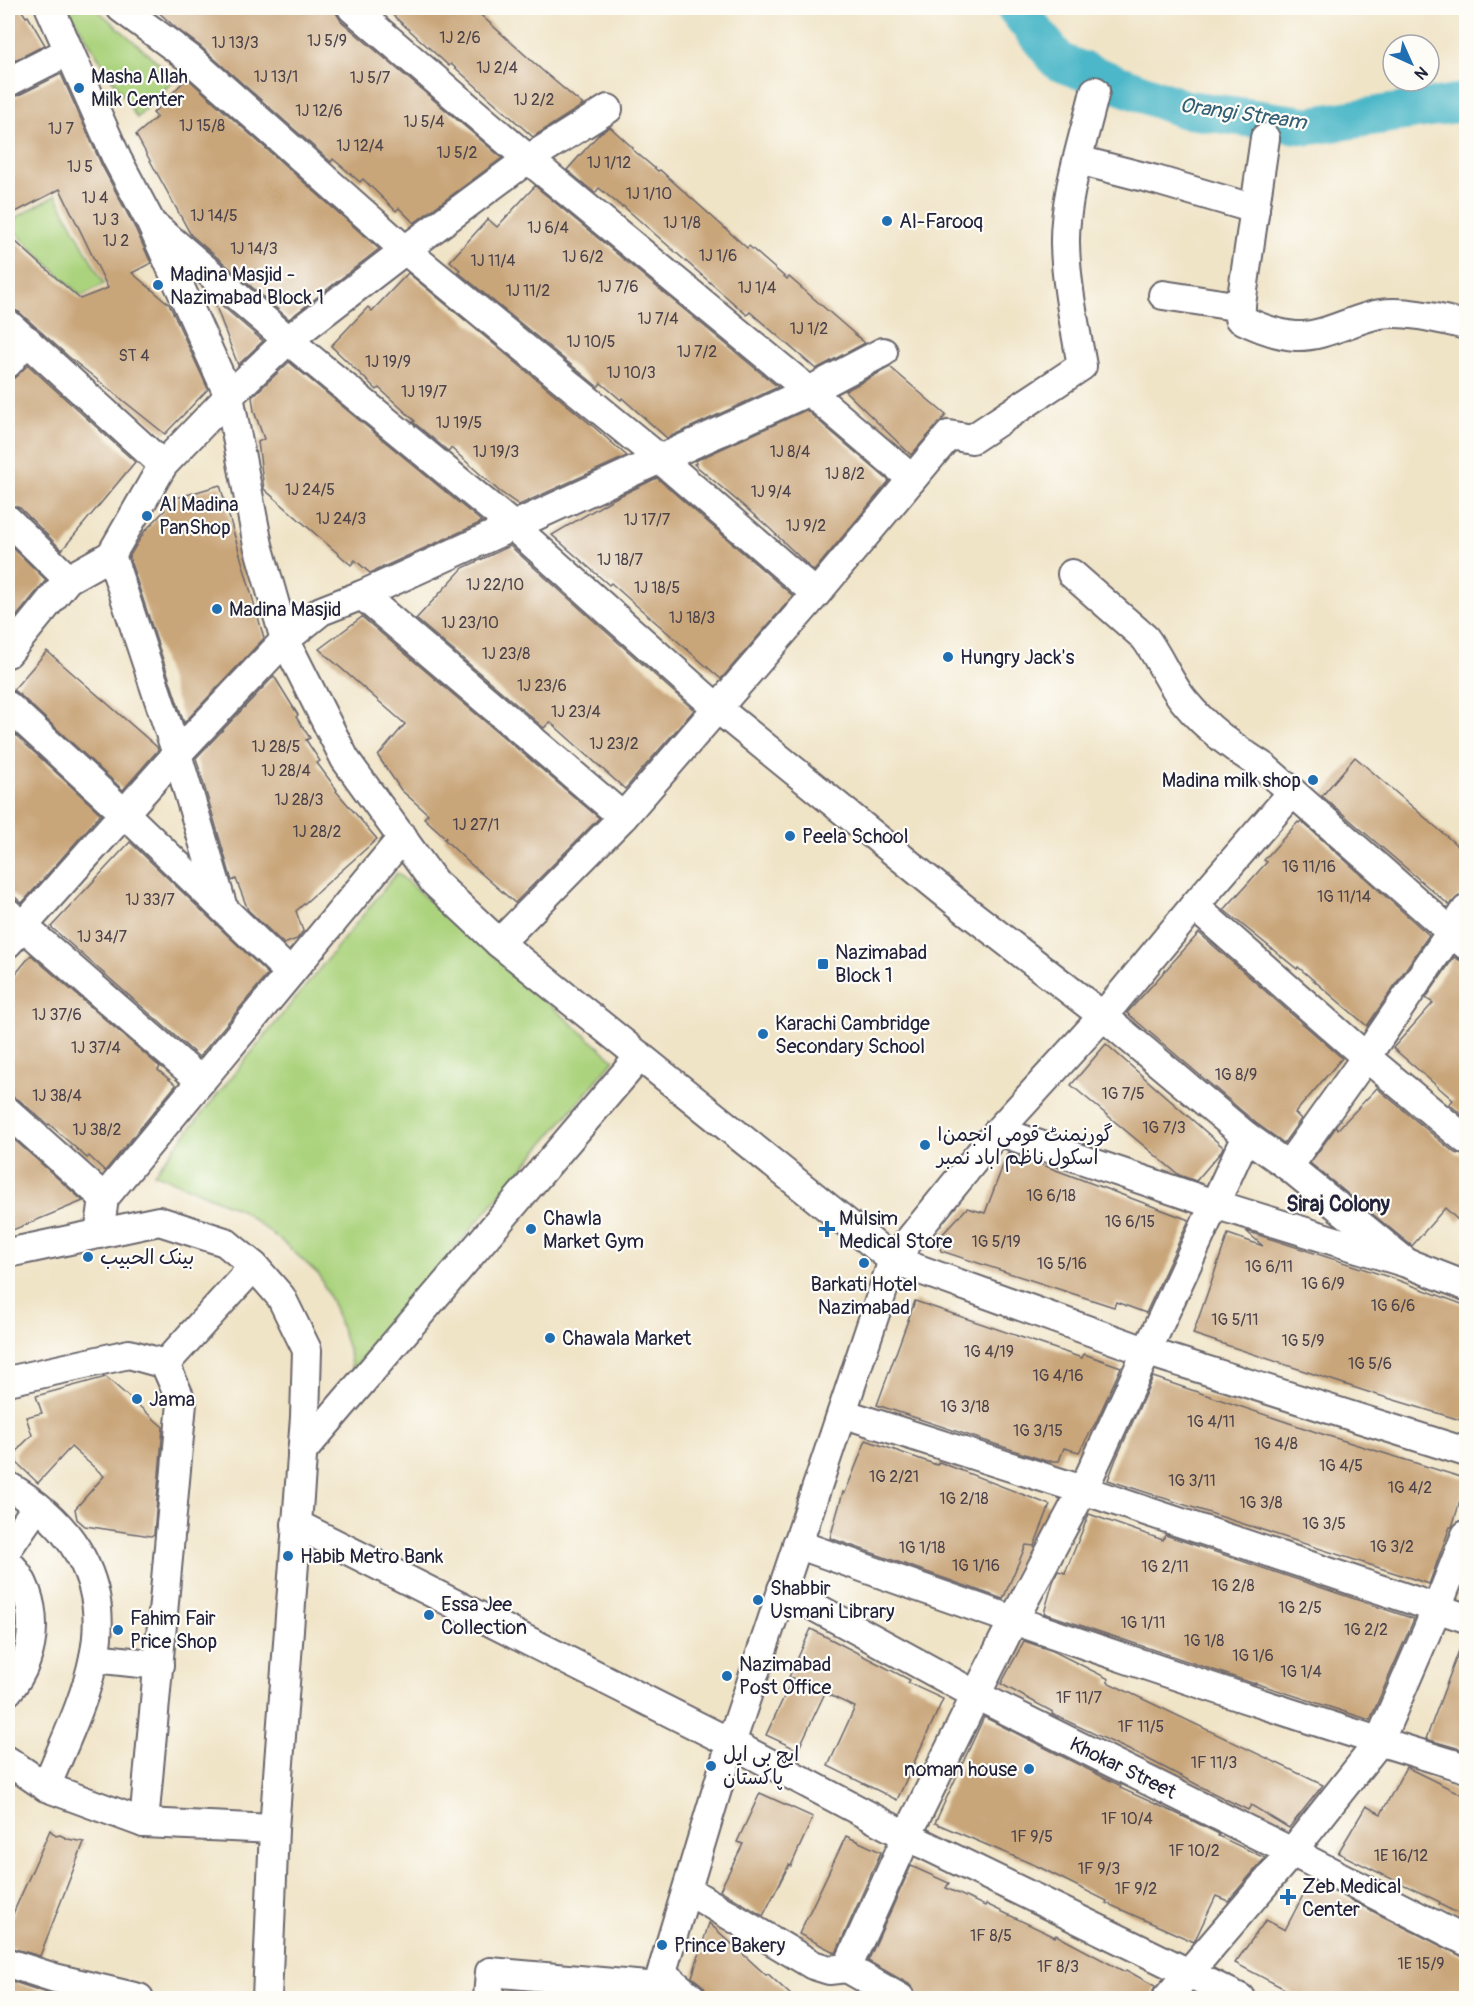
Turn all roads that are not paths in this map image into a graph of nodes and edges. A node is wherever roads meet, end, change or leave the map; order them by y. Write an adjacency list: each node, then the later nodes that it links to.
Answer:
1 (50, 8): 4 (street)
2 (122, 8): 13 (street)
3 (352, 8): 9 (street)
4 (69, 51): 5 (street); 12 (street)
5 (8, 82)
6 (1095, 91): 10 (street)
7 (608, 110): 9 (street)
8 (1265, 138): 11 (street)
9 (528, 159): 13 (street); 21 (street)
10 (1078, 160): 11 (street); 25 (street)
11 (1255, 209): 15 (street)
12 (151, 223): 18 (street); 22 (street)
13 (405, 250): 18 (street); 23 (street)
14 (1163, 295): 15 (street)
15 (1241, 307): 16 (street)
16 (1467, 325)
17 (17, 332): 20 (street); 24 (street)
18 (288, 340): 22 (street); 27 (street)
19 (883, 352): 21 (street)
20 (8, 363)
21 (809, 391): 23 (street); 25 (street)
22 (229, 396): 24 (street); 33 (street)
23 (660, 459): 27 (street); 31 (street)
24 (163, 465): 28 (street)
25 (912, 479): 31 (street)
26 (8, 520): 30 (street)
27 (513, 526): 32 (street); 36 (street)
28 (111, 555): 30 (street); 37 (street)
29 (1072, 574): 38 (street)
30 (68, 579): 34 (street)
31 (816, 594): 36 (street)
32 (362, 595): 33 (street); 40 (street)
33 (285, 639): 37 (street); 41 (street)
34 (8, 652)
35 (8, 706): 39 (street)
36 (717, 708): 40 (street); 48 (street)
37 (177, 754): 39 (street); 43 (street)
38 (1292, 793): 42 (street); 45 (street)
39 (124, 813): 43 (street); 44 (street)
40 (623, 817): 46 (street)
41 (403, 837): 46 (street); 47 (street)
42 (1194, 906): 48 (street); 50 (street)
43 (224, 909): 47 (street)
44 (12, 927): 51 (street)
45 (1462, 929): 50 (street)
46 (500, 943): 49 (street)
47 (290, 973): 51 (street)
48 (1103, 1016): 53 (street); 54 (street)
49 (640, 1056): 61 (street); 69 (street)
50 (1366, 1058): 55 (street); 56 (street)
51 (201, 1081): 57 (street)
52 (8, 1112): 57 (street)
53 (998, 1131): 58 (street); 61 (street)
54 (1246, 1136): 56 (street); 58 (street)
55 (1467, 1140)
56 (1288, 1166): 62 (street)
57 (104, 1198): 59 (street)
58 (1214, 1204): 62 (street); 65 (street)
59 (99, 1234): 60 (street); 63 (street)
60 (8, 1253)
61 (893, 1260): 65 (street); 68 (street)
62 (1407, 1263): 64 (street)
63 (254, 1266): 66 (street); 69 (street)
64 (1467, 1286)
65 (1148, 1352): 70 (street); 72 (street)
66 (165, 1364): 67 (street); 84 (street)
67 (8, 1381)
68 (842, 1413): 72 (street); 76 (street)
69 (302, 1452): 74 (street)
70 (1467, 1452)
71 (8, 1486): 73 (street)
72 (1083, 1490): 80 (street); 82 (street)
73 (37, 1506): 77 (street); 83 (street)
74 (296, 1524): 88 (street); 93 (street)
75 (1467, 1535): 80 (street)
76 (797, 1544): 79 (street); 82 (street)
77 (8, 1548)
78 (8, 1562): 85 (street)
79 (782, 1589): 86 (street, Khokar Street); 88 (street)
80 (1437, 1608): 81 (street); 87 (street)
81 (1467, 1618)
82 (1013, 1621): 86 (street); 87 (street)
83 (94, 1658): 84 (street); 91 (street)
84 (159, 1665): 92 (street)
85 (8, 1692)
86 (976, 1695): 94 (street); 95 (street, Khokar Street)
87 (1379, 1742): 90 (street); 95 (street)
88 (731, 1743): 94 (street); 96 (street)
89 (8, 1761): 91 (street)
90 (1467, 1768)
91 (46, 1787): 92 (street)
92 (144, 1823): 93 (street)
93 (274, 1829): 103 (street)
94 (907, 1836): 99 (street); 100 (street)
95 (1292, 1852): 97 (street, Khokar Street); 100 (street)
96 (687, 1890): 99 (street); 101 (street)
97 (1467, 1941)
98 (8, 1963): 102 (street)
99 (847, 1968): 106 (street)
100 (1189, 1974): 107 (street); 108 (street)
101 (658, 1986): 104 (street); 105 (street)
102 (139, 1998)
103 (267, 1998)
104 (488, 1998)
105 (692, 1998)
106 (900, 1998)
107 (1167, 1998)
108 (1240, 1998)

